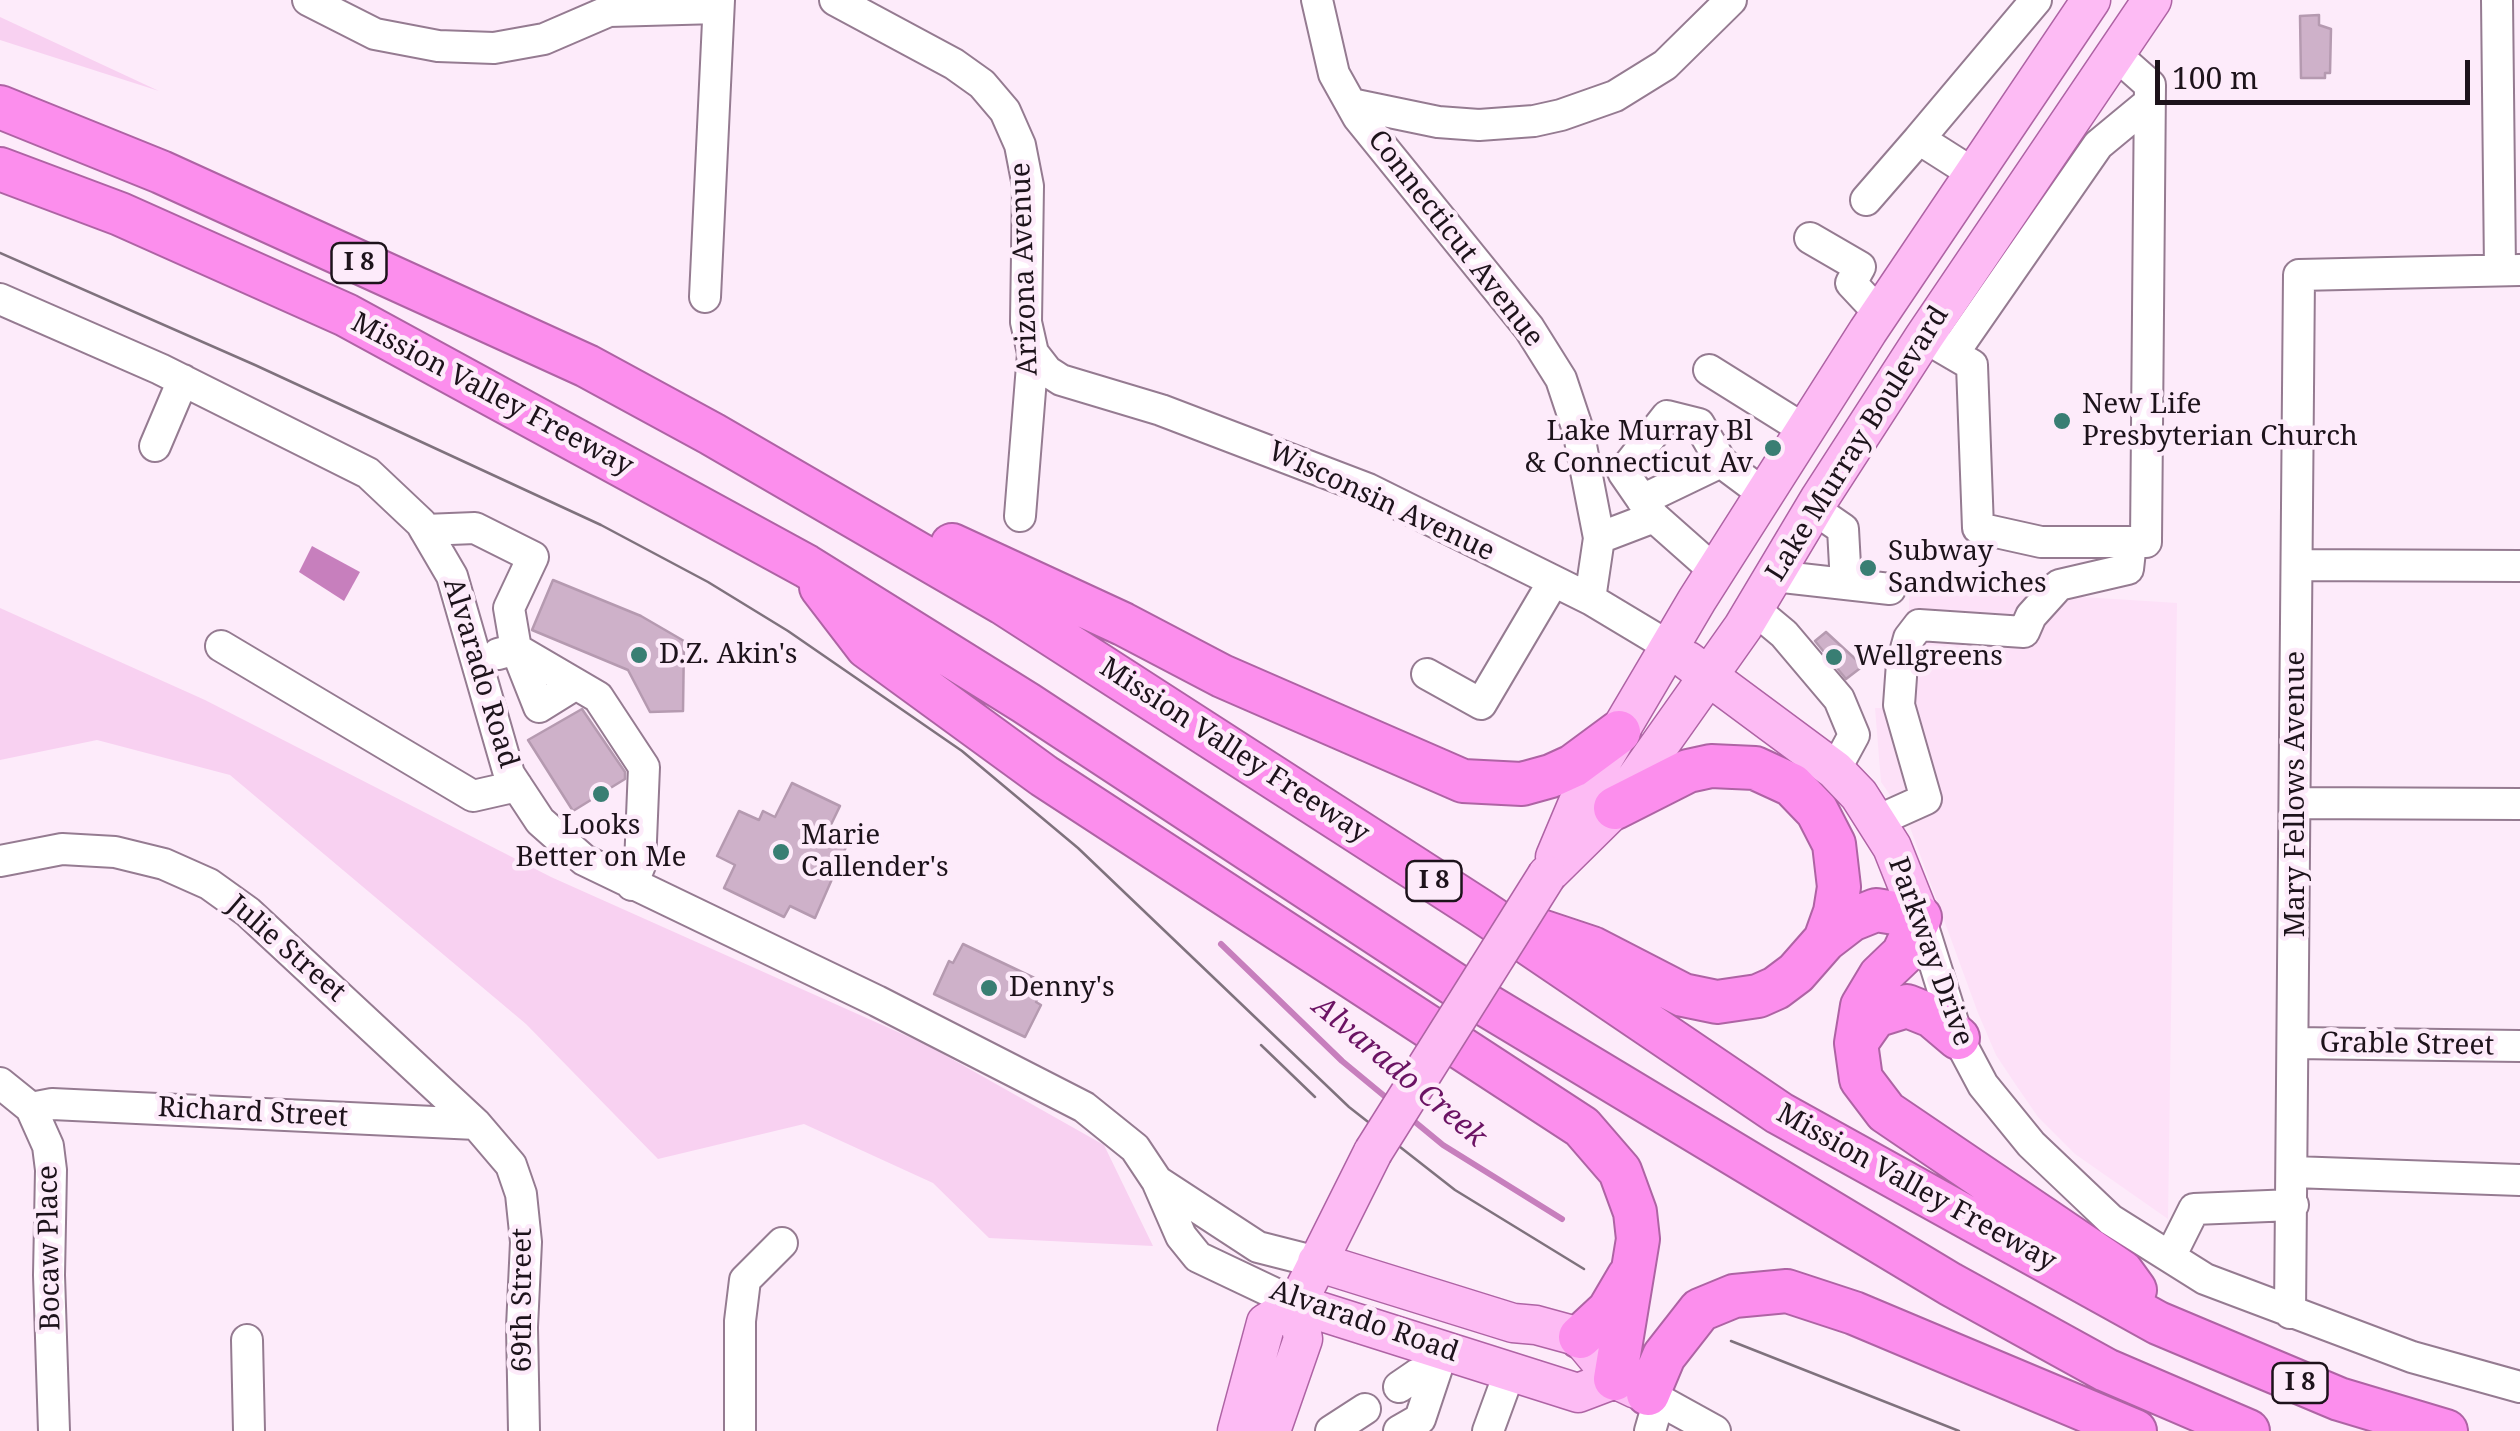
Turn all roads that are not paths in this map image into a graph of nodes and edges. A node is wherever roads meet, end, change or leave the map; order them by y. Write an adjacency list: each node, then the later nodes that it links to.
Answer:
1 (308, 0): 8 (street)
2 (835, 0): 24 (street, Arizona Avenue)
3 (1317, 0): 12 (street, Connecticut Avenue)
4 (1731, 0): 12 (street)
5 (2038, 0): 9 (street); 14 (street)
6 (2152, 0): 10 (main road, Lake Murray Boulevard)
7 (2497, 0): 19 (street)
8 (718, 4): 20 (street)
9 (2082, 14): 10 (main road); 16 (main road, Lake Murray Boulevard)
10 (2115, 54): 11 (street); 23 (main road, Lake Murray Boulevard)
11 (2150, 102): 23 (street); 37 (street)
12 (1351, 104): 36 (street, Connecticut Avenue)
13 (0, 106): 28 (highway, Mission Valley Freeway / I 8)
14 (1919, 139): 16 (street); 17 (street)
15 (0, 170): 39 (highway, Mission Valley Freeway / I 8)
16 (1974, 174): 22 (main road, Lake Murray Boulevard)
17 (1866, 200)
18 (1810, 238): 22 (street)
19 (2510, 270): 38 (street, Mary Fellows Avenue)
20 (705, 297)
21 (0, 298): 26 (street, Alvarado Road)
22 (1878, 316): 23 (main road); 27 (main road, Lake Murray Boulevard)
23 (1939, 346): 33 (main road, Lake Murray Boulevard); 37 (street)
24 (1033, 353): 34 (street, Arizona Avenue); 43 (street, Wisconsin Avenue)
25 (1709, 370): 27 (street)
26 (183, 380): 29 (street); 35 (street, Alvarado Road)
27 (1805, 430): 31 (main road, Lake Murray Boulevard)
28 (712, 434): 54 (highway); 64 (highway, Mission Valley Freeway / I 8)
29 (154, 446)
30 (1721, 462): 31 (street); 32 (street); 32 (street)
31 (1764, 494): 41 (main road, Lake Murray Boulevard)
32 (1648, 508): 36 (street); 41 (street)
33 (1814, 509): 42 (main road, Lake Murray Boulevard); 44 (street)
34 (1020, 516)
35 (425, 530): 50 (street); 51 (street, Alvarado Road)
36 (1599, 538): 46 (street, Connecticut Avenue)
37 (2131, 542): 60 (street)
38 (2297, 565): 40 (street); 57 (street, Mary Fellows Avenue)
39 (806, 566): 81 (highway); 104 (highway, Mission Valley Freeway / I 8)
40 (2520, 566)
41 (1715, 571): 49 (main road, Lake Murray Boulevard)
42 (1774, 576): 44 (street); 47 (main road, Lake Murray Boulevard)
43 (1553, 582): 46 (street, Wisconsin Avenue); 52 (street)
44 (1846, 584): 45 (street)
45 (1890, 589)
46 (1590, 599): 49 (street, Wisconsin Avenue)
47 (1754, 610): 53 (main road, Lake Murray Boulevard); 55 (street)
48 (221, 646): 56 (street)
49 (1670, 647): 53 (main road, Parkway Drive); 54 (main road, Lake Murray Boulevard)
50 (516, 648): 51 (street); 63 (street)
51 (476, 660): 56 (street, Alvarado Road)
52 (1427, 674)
53 (1707, 676): 55 (main road, Parkway Drive); 59 (main road, Lake Murray Boulevard)
54 (1619, 732): 62 (main road, Lake Murray Boulevard)
55 (1835, 770): 60 (main road, Parkway Drive)
56 (517, 786): 63 (street, Alvarado Road)
57 (2296, 802): 58 (street); 69 (street, Mary Fellows Avenue)
58 (2520, 804)
59 (1615, 808): 62 (main road, Lake Murray Boulevard); 66 (highway)
60 (1877, 821): 65 (main road, Parkway Drive)
61 (0, 861): 73 (street, Julie Street)
62 (1547, 875): 80 (main road, Lake Murray Boulevard, bridge)
63 (632, 885): 75 (street, Alvarado Road)
64 (1481, 911): 66 (highway); 84 (highway, Mission Valley Freeway / I 8)
65 (1920, 917): 66 (highway); 67 (street, Parkway Drive); 68 (highway)
66 (1825, 940)
67 (1958, 1038): 68 (highway); 79 (street, Parkway Drive)
68 (1856, 1043): 84 (highway)
69 (2294, 1043): 70 (street, Grable Street); 74 (street, Mary Fellows Avenue)
70 (2520, 1046)
71 (0, 1083): 72 (street, Bocaw Place)
72 (30, 1108): 73 (street, Richard Street); 93 (street, Bocaw Place)
73 (476, 1124): 95 (street, 69th Street)
74 (2293, 1172): 76 (street); 77 (street, Mary Fellows Avenue)
75 (1157, 1180): 80 (street, Alvarado Road); 82 (street, Alvarado Road)
76 (2520, 1180)
77 (2293, 1205): 79 (street); 83 (street, Mary Fellows Avenue)
78 (782, 1243): 96 (street)
79 (2170, 1257): 83 (street, Parkway Drive)
80 (1317, 1262): 82 (main road, Lake Murray Boulevard); 85 (main road, Alvarado Road)
81 (1632, 1271): 85 (highway); 91 (highway)
82 (1297, 1304): 87 (main road, Alvarado Road); 97 (main road); 98 (main road)
83 (2290, 1312): 90 (street, Parkway Drive)
84 (2158, 1323): 105 (highway, Mission Valley Freeway / I 8)
85 (1580, 1337): 91 (main road)
86 (247, 1340): 94 (street)
87 (1438, 1365): 88 (main road, Alvarado Road); 89 (street); 100 (street)
88 (1510, 1371): 91 (main road, Alvarado Road); 101 (street)
89 (1400, 1387)
90 (2520, 1387)
91 (1643, 1401): 102 (street); 103 (highway)
92 (1365, 1409): 99 (street)
93 (54, 1431)
94 (249, 1431)
95 (524, 1431)
96 (740, 1431)
97 (1237, 1431)
98 (1271, 1431)
99 (1332, 1431)
100 (1398, 1431)
101 (1488, 1431)
102 (1715, 1431)
103 (2136, 1431)
104 (2248, 1431)
105 (2446, 1431)

